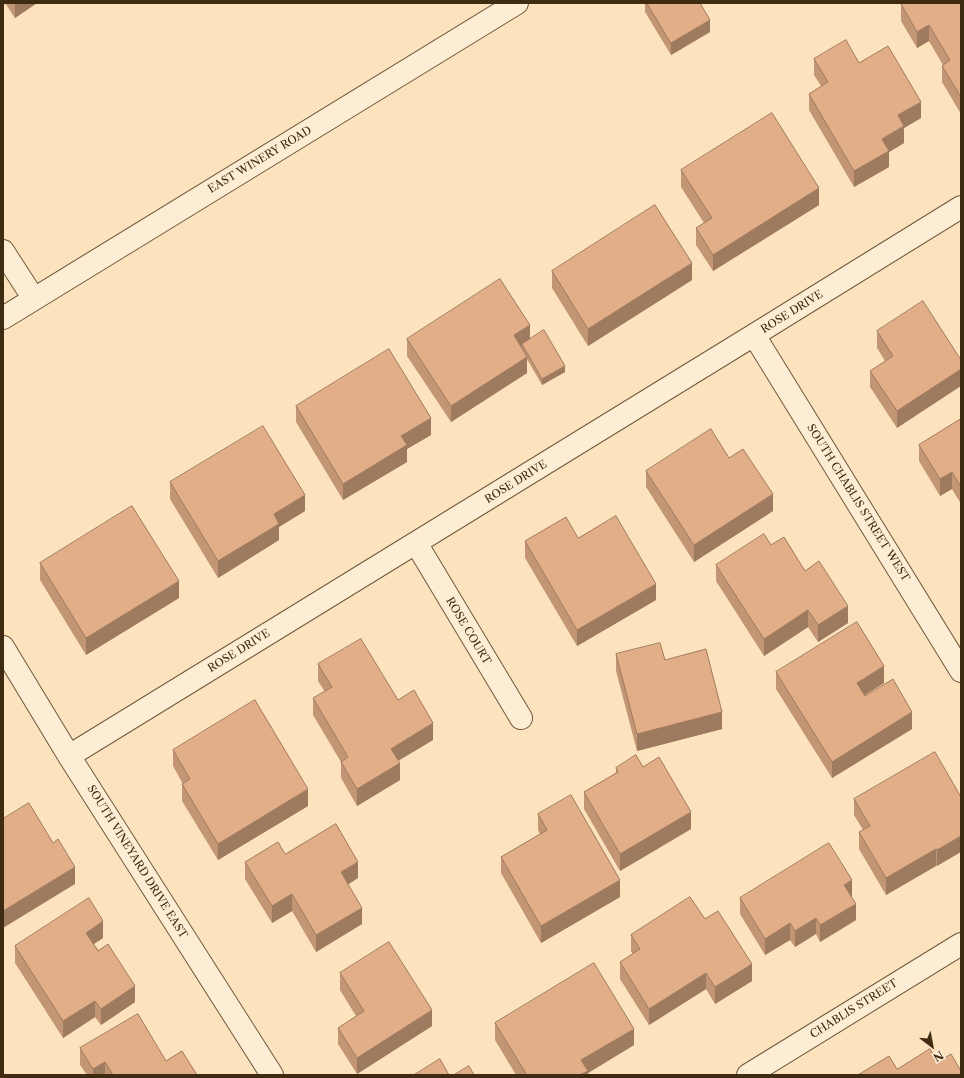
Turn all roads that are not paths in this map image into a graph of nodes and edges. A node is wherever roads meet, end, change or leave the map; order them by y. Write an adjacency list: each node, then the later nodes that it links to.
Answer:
1 (518, 3): 4 (street, EAST WINERY ROAD)
2 (961, 207): 6 (street, ROSE DRIVE)
3 (3, 251): 4 (street)
4 (34, 299): 5 (street, EAST WINERY ROAD)
5 (3, 318)
6 (754, 335): 7 (street, ROSE DRIVE); 9 (street, SOUTH CHABLIS STREET WEST)
7 (416, 543): 10 (street, ROSE COURT); 11 (street, ROSE DRIVE)
8 (3, 647): 11 (street, SOUTH VINEYARD DRIVE EAST)
9 (961, 671)
10 (521, 718)
11 (69, 756): 13 (street, SOUTH VINEYARD DRIVE EAST)
12 (961, 944): 14 (street, CHABLIS STREET)
13 (272, 1075)
14 (748, 1075)

